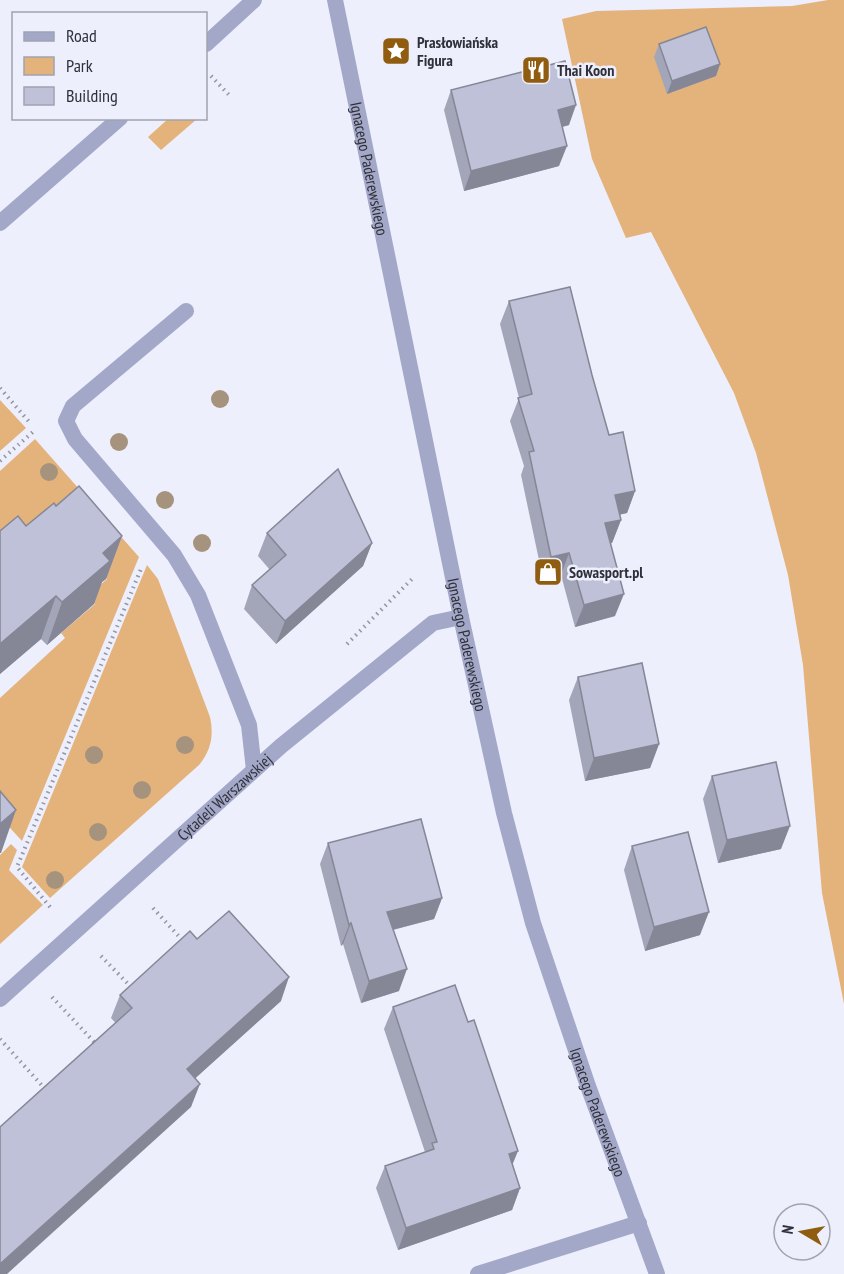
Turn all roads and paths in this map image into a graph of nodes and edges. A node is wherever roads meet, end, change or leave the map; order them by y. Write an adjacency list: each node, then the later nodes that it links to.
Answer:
1 (254, 0): 3 (street)
2 (335, 0): 13 (street, Ignacego Paderewskiego)
3 (207, 43)
4 (211, 76): 5 (path)
5 (231, 97)
6 (118, 120): 7 (street)
7 (0, 223)
8 (186, 312): 11 (street)
9 (0, 388): 10 (path)
10 (0, 461)
11 (155, 535): 15 (street); 17 (path)
12 (414, 577): 14 (path)
13 (461, 617): 15 (street, Cytadeli Warszawskiej); 26 (street, Ignacego Paderewskiego)
14 (340, 650)
15 (254, 770): 22 (street, Cytadeli Warszawskiej)
16 (147, 901): 18 (path)
17 (50, 907)
18 (186, 944)
19 (94, 949): 21 (path)
20 (47, 990): 24 (path)
21 (138, 995)
22 (0, 999)
23 (0, 1039): 25 (path)
24 (98, 1047)
25 (49, 1094)
26 (639, 1223): 27 (street); 28 (street, Ignacego Paderewskiego)
27 (478, 1274)
28 (657, 1274)

